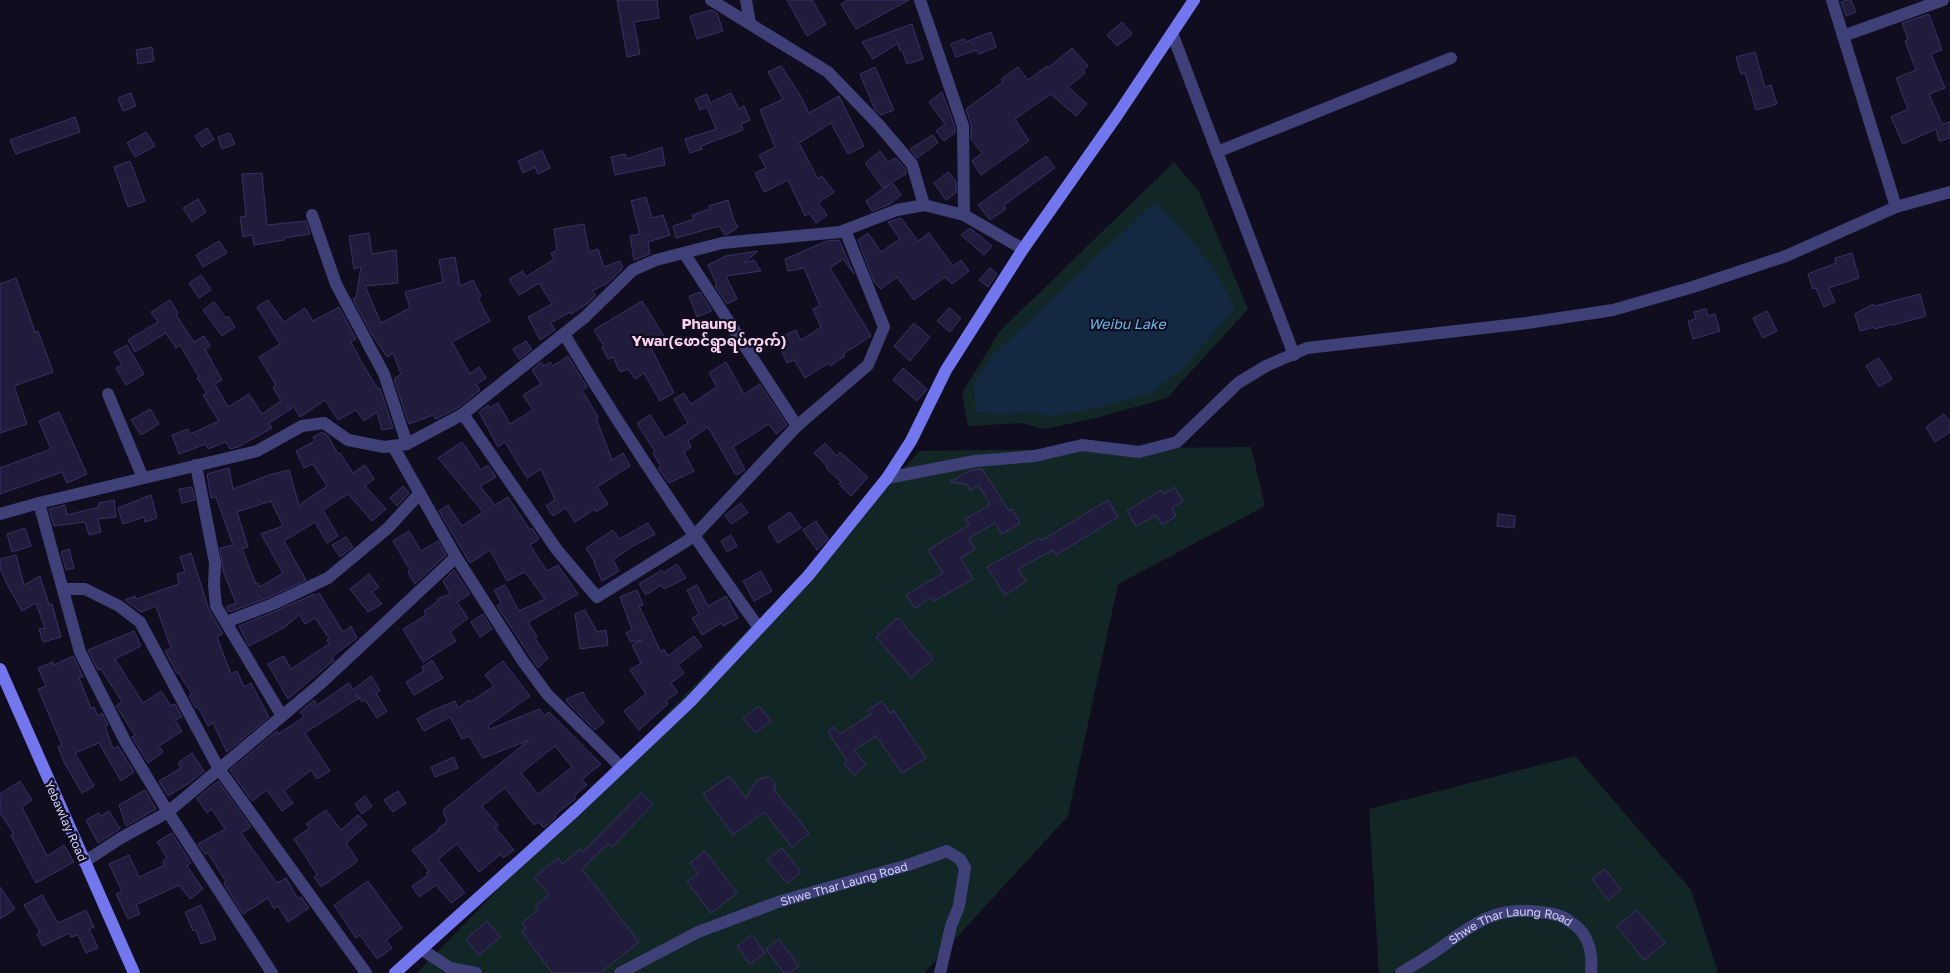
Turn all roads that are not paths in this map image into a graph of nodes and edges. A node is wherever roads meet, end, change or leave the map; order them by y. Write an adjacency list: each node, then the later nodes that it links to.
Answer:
1 (711, 0): 7 (street)
2 (746, 0): 7 (street)
3 (920, 0): 16 (street)
4 (1194, 0): 8 (main road)
5 (1832, 0): 9 (street)
6 (1944, 0): 9 (street)
7 (750, 24): 13 (street)
8 (1172, 32): 11 (street); 18 (main road)
9 (1843, 36): 14 (street)
10 (1451, 58): 11 (street)
11 (1217, 152): 21 (street)
12 (1950, 192): 14 (street)
13 (924, 205): 16 (street); 17 (street)
14 (1896, 207): 21 (street)
15 (312, 215): 25 (street)
16 (964, 215): 18 (street)
17 (845, 230): 19 (street); 24 (street)
18 (1023, 249): 29 (main road)
19 (684, 253): 20 (street); 24 (street)
20 (564, 334): 23 (street); 33 (street)
21 (1294, 354): 29 (street)
22 (108, 394): 28 (street)
23 (464, 414): 25 (street); 33 (street)
24 (797, 426): 33 (street)
25 (407, 444): 26 (street)
26 (393, 446): 27 (street); 30 (street)
27 (196, 466): 28 (street); 36 (street)
28 (143, 478): 31 (street)
29 (887, 478): 37 (main road)
30 (420, 493): 34 (street); 36 (street)
31 (39, 503): 32 (street); 35 (street)
32 (0, 514)
33 (693, 537): 37 (street)
34 (456, 557): 39 (street); 40 (street)
35 (63, 589): 41 (street); 42 (street)
36 (226, 622): 39 (street)
37 (759, 628): 40 (main road)
38 (0, 669): 43 (main road, Yebawlay Road)
39 (282, 716): 41 (street)
40 (621, 767): 44 (main road)
41 (219, 768): 42 (street); 47 (street)
42 (168, 812): 43 (street); 46 (street)
43 (84, 862): 45 (main road, Yebawlay Road)
44 (421, 950): 48 (main road); 49 (street)
45 (134, 973)
46 (272, 973)
47 (366, 973)
48 (395, 973)
49 (476, 973)
50 (620, 973): 51 (street, Shwe Thar Laung Road)
51 (940, 973)
52 (1401, 973): 53 (street, Shwe Thar Laung Road)
53 (1591, 973)

